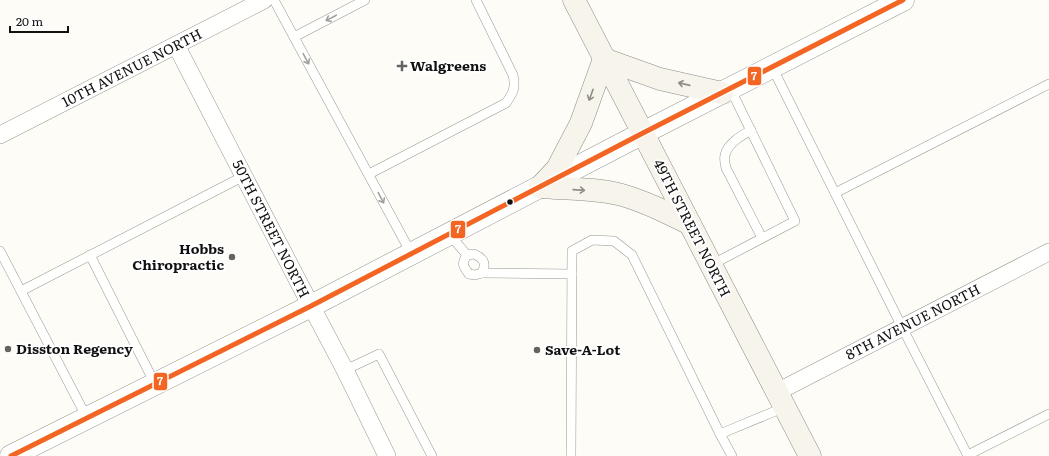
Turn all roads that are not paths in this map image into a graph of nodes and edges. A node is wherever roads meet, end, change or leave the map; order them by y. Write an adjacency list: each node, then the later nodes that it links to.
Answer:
1 (264, 0): 8 (street, 10TH AVENUE NORTH)
2 (274, 0): 7 (lane)
3 (365, 0): 7 (lane, one-way to 7)
4 (476, 0): 16 (lane)
5 (574, 0): 9 (main road, 49TH STREET NORTH)
6 (903, 0): 10 (street)
7 (294, 37): 16 (lane, one-way to 16)
8 (176, 45): 15 (street, 10TH AVENUE NORTH); 17 (street, 50TH STREET NORTH)
9 (604, 59): 12 (main road, one-way to 9); 14 (main road, 49TH STREET NORTH); 18 (main road, one-way to 18)
10 (772, 67): 12 (street); 19 (lane)
11 (1049, 84): 19 (lane)
12 (726, 90): 13 (lane); 14 (street)
13 (751, 130): 22 (lane); 22 (lane)
14 (643, 133): 18 (street); 20 (main road, 49TH STREET NORTH)
15 (0, 135)
16 (368, 174): 25 (lane, one-way to 25)
17 (244, 176): 26 (lane); 32 (street, 50TH STREET NORTH)
18 (540, 187): 20 (main road, one-way to 20); 21 (street)
19 (835, 193): 33 (lane)
20 (690, 224): 28 (main road, 49TH STREET NORTH)
21 (449, 234): 25 (street); 27 (lane)
22 (762, 238): 28 (lane)
23 (0, 252): 31 (lane)
24 (1049, 252): 33 (street, 8TH AVENUE NORTH)
25 (411, 253): 32 (street)
26 (90, 255): 31 (lane); 35 (lane)
27 (467, 255): 29 (lane); 29 (lane)
28 (711, 265): 36 (main road, 49TH STREET NORTH)
29 (482, 273): 30 (lane)
30 (572, 274): 39 (lane); 44 (lane)
31 (21, 291): 38 (lane)
32 (311, 306): 34 (street, 50TH STREET NORTH); 35 (street)
33 (902, 327): 36 (street, 8TH AVENUE NORTH); 40 (lane)
34 (345, 370): 42 (street, 50TH STREET NORTH); 43 (lane)
35 (155, 384): 38 (street)
36 (781, 400): 39 (lane); 46 (main road, 49TH STREET NORTH)
37 (1049, 414): 40 (lane)
38 (87, 418): 41 (street)
39 (720, 434): 45 (lane)
40 (968, 455)
41 (11, 456)
42 (387, 456)
43 (432, 456)
44 (571, 456)
45 (732, 456)
46 (810, 456)

